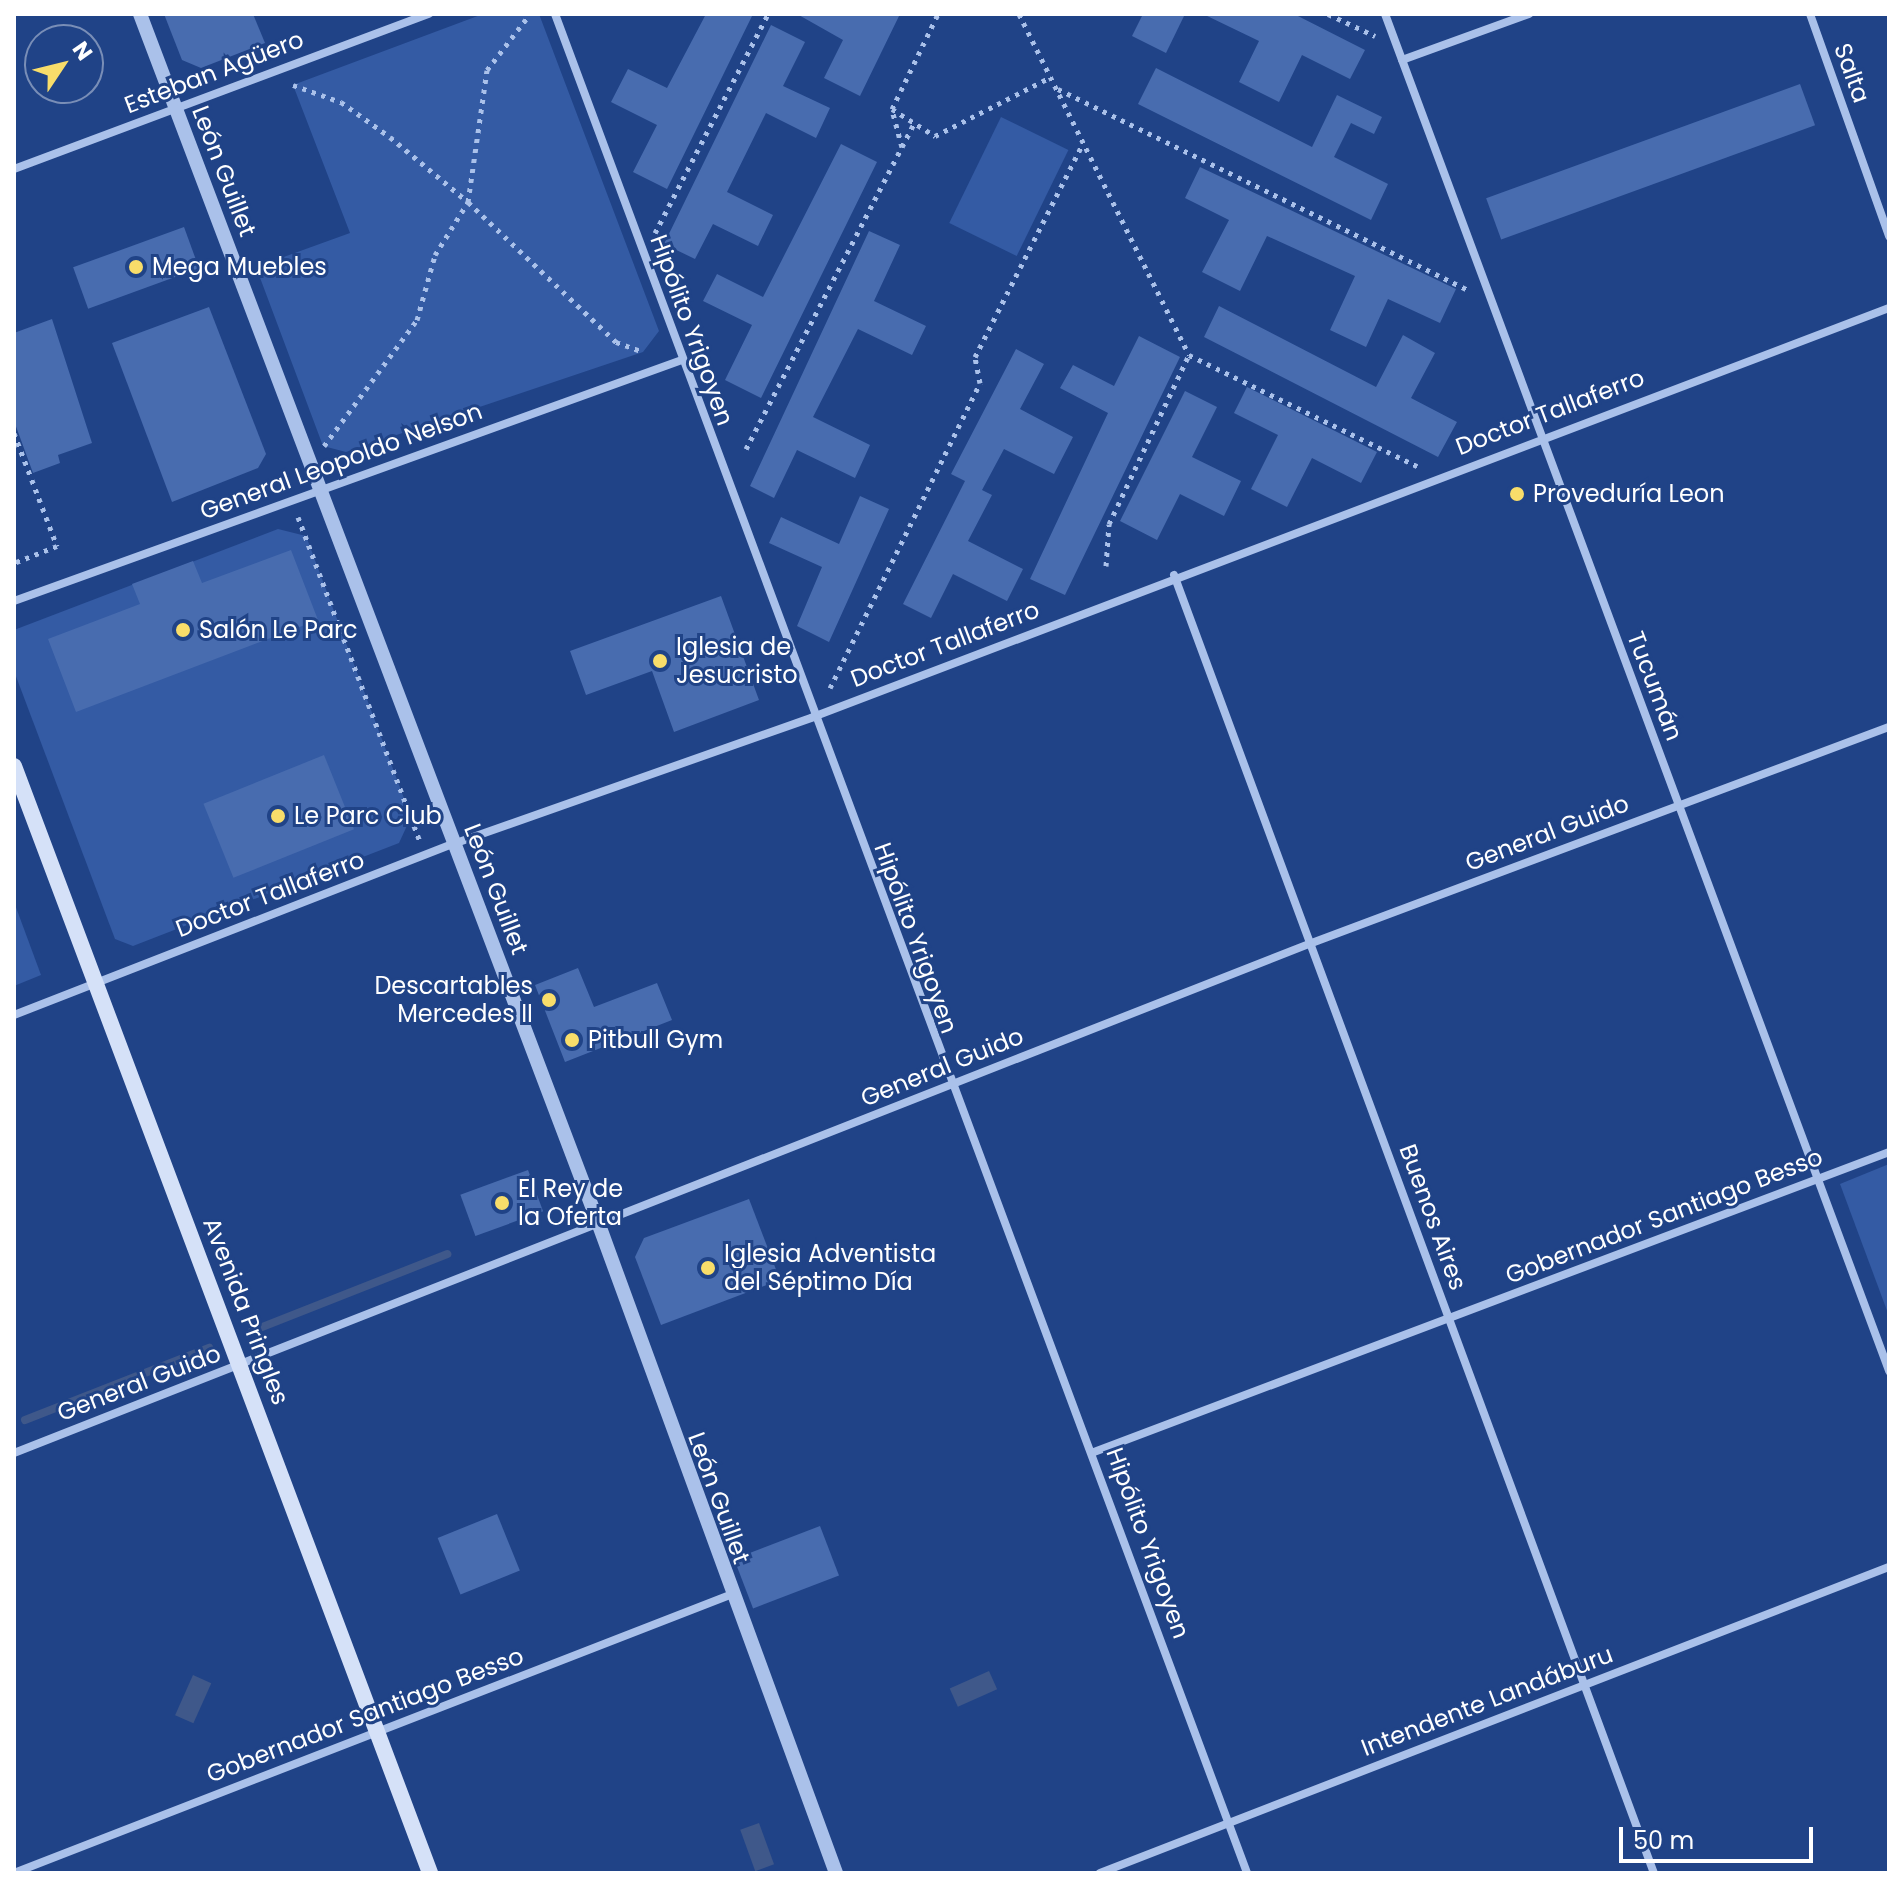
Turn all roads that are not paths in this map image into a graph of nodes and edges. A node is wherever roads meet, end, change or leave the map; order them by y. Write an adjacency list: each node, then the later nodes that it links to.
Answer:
1 (140, 14): 8 (street, León Guillet)
2 (429, 14): 8 (street, Esteban Agüero)
3 (555, 14): 12 (street, Hipólito Yrigoyen)
4 (1385, 14): 7 (street, Tucumán)
5 (1529, 14): 7 (street)
6 (1810, 14): 10 (street, Salta)
7 (1402, 60): 13 (street, Tucumán)
8 (175, 107): 9 (street, Esteban Agüero); 14 (street, León Guillet)
9 (14, 169)
10 (1889, 236)
11 (1889, 308): 13 (street, Doctor Tallaferro)
12 (682, 360): 14 (street, General Leopoldo Nelson); 17 (street, Hipólito Yrigoyen)
13 (1540, 436): 15 (street, Doctor Tallaferro); 20 (street, Tucumán)
14 (322, 488): 16 (street, General Leopoldo Nelson); 21 (street, León Guillet)
15 (1174, 575): 17 (street, Doctor Tallaferro); 22 (street, Buenos Aires)
16 (14, 601)
17 (813, 717): 21 (street, Doctor Tallaferro); 25 (street, Hipólito Yrigoyen)
18 (1889, 727): 20 (street, General Guido)
19 (14, 766): 23 (main road, Avenida Pringles)
20 (1679, 805): 22 (street, General Guido); 27 (street, Tucumán)
21 (456, 843): 23 (street, Doctor Tallaferro); 28 (street, León Guillet)
22 (1309, 944): 25 (street, General Guido); 29 (street, Buenos Aires)
23 (97, 983): 24 (street, Doctor Tallaferro); 30 (main road, Avenida Pringles)
24 (14, 1015)
25 (950, 1085): 28 (street, General Guido); 32 (street, Hipólito Yrigoyen)
26 (1889, 1152): 27 (street, Gobernador Santiago Besso)
27 (1820, 1177): 29 (street, Gobernador Santiago Besso); 31 (street, Tucumán)
28 (599, 1225): 30 (street, General Guido); 35 (street, León Guillet)
29 (1450, 1321): 32 (street, Gobernador Santiago Besso); 36 (street, Buenos Aires)
30 (241, 1365): 33 (street, General Guido); 37 (main road, Avenida Pringles)
31 (1889, 1371)
32 (1094, 1452): 38 (street, Hipólito Yrigoyen)
33 (14, 1453)
34 (1889, 1567): 36 (street, Intendente Landáburu)
35 (730, 1595): 37 (street, Gobernador Santiago Besso); 41 (street, León Guillet)
36 (1587, 1684): 38 (street, Intendente Landáburu); 44 (street, Buenos Aires)
37 (377, 1731): 39 (street, Gobernador Santiago Besso); 40 (main road, Avenida Pringles)
38 (1228, 1823): 42 (street, Intendente Landáburu); 43 (street, Hipólito Yrigoyen)
39 (14, 1873)
40 (430, 1873)
41 (836, 1873)
42 (1100, 1873)
43 (1247, 1873)
44 (1654, 1873)

